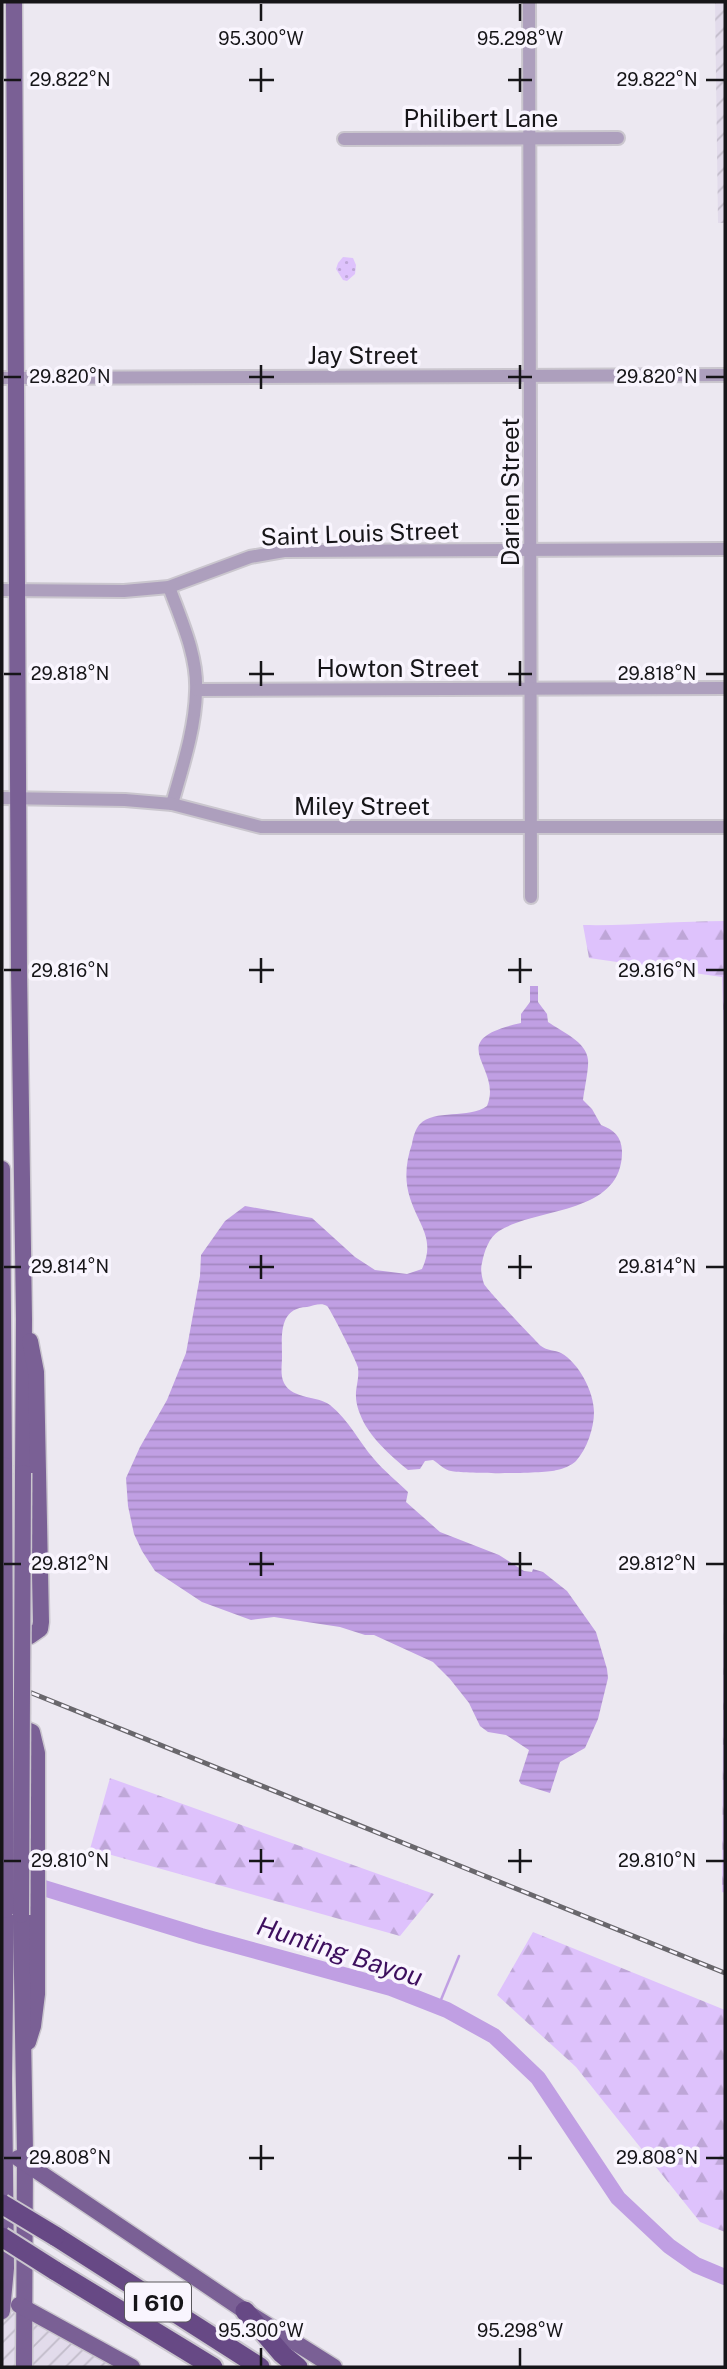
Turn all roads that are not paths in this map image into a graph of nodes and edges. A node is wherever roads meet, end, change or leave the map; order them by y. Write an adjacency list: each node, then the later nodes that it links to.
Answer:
1 (14, 2): 8 (main road)
2 (529, 2): 5 (street, Darien Street)
3 (618, 138): 5 (street, Philibert Lane)
4 (344, 139): 5 (street, Philibert Lane)
5 (529, 139): 6 (street, Darien Street)
6 (530, 375): 7 (street, Jay Street); 8 (street, Jay Street); 10 (street, Darien Street)
7 (725, 375)
8 (9, 378): 9 (main road)
9 (9, 455): 14 (main road)
10 (531, 549): 11 (street, Saint Louis Street); 12 (street, Saint Louis Street); 15 (street, Darien Street)
11 (725, 549)
12 (169, 587): 14 (street, Saint Louis Street); 17 (street)
13 (2, 590): 14 (street, Saint Louis Street)
14 (19, 590): 19 (main road)
15 (532, 688): 16 (street, Howton Street); 17 (street, Howton Street); 21 (street, Darien Street)
16 (725, 688)
17 (197, 691): 20 (street)
18 (2, 798): 19 (street, Miley Street)
19 (19, 798): 20 (street, Miley Street); 25 (main road)
20 (172, 804): 21 (street, Miley Street)
21 (532, 827): 22 (street, Miley Street); 23 (street, Darien Street)
22 (725, 827)
23 (531, 897)
24 (2, 1169): 26 (main road)
25 (24, 1319): 27 (main road); 29 (main road, bridge)
26 (2, 1331): 29 (main road, bridge)
27 (2, 1624)
28 (2, 1720): 31 (main road)
29 (13, 1912): 30 (main road); 31 (main road)
30 (3, 2048): 32 (main road)
31 (23, 2054): 33 (main road)
32 (3, 2148): 33 (main road); 36 (main road)
33 (24, 2161): 37 (main road); 38 (main road)
34 (2, 2204): 42 (highway, I 610, bridge)
35 (2, 2237): 41 (highway, I 610, bridge)
36 (2, 2300): 37 (main road)
37 (24, 2308): 39 (main road); 40 (main road)
38 (244, 2311): 43 (highway); 44 (main road)
39 (24, 2367)
40 (132, 2367)
41 (213, 2367)
42 (260, 2367)
43 (298, 2367)
44 (334, 2367)

